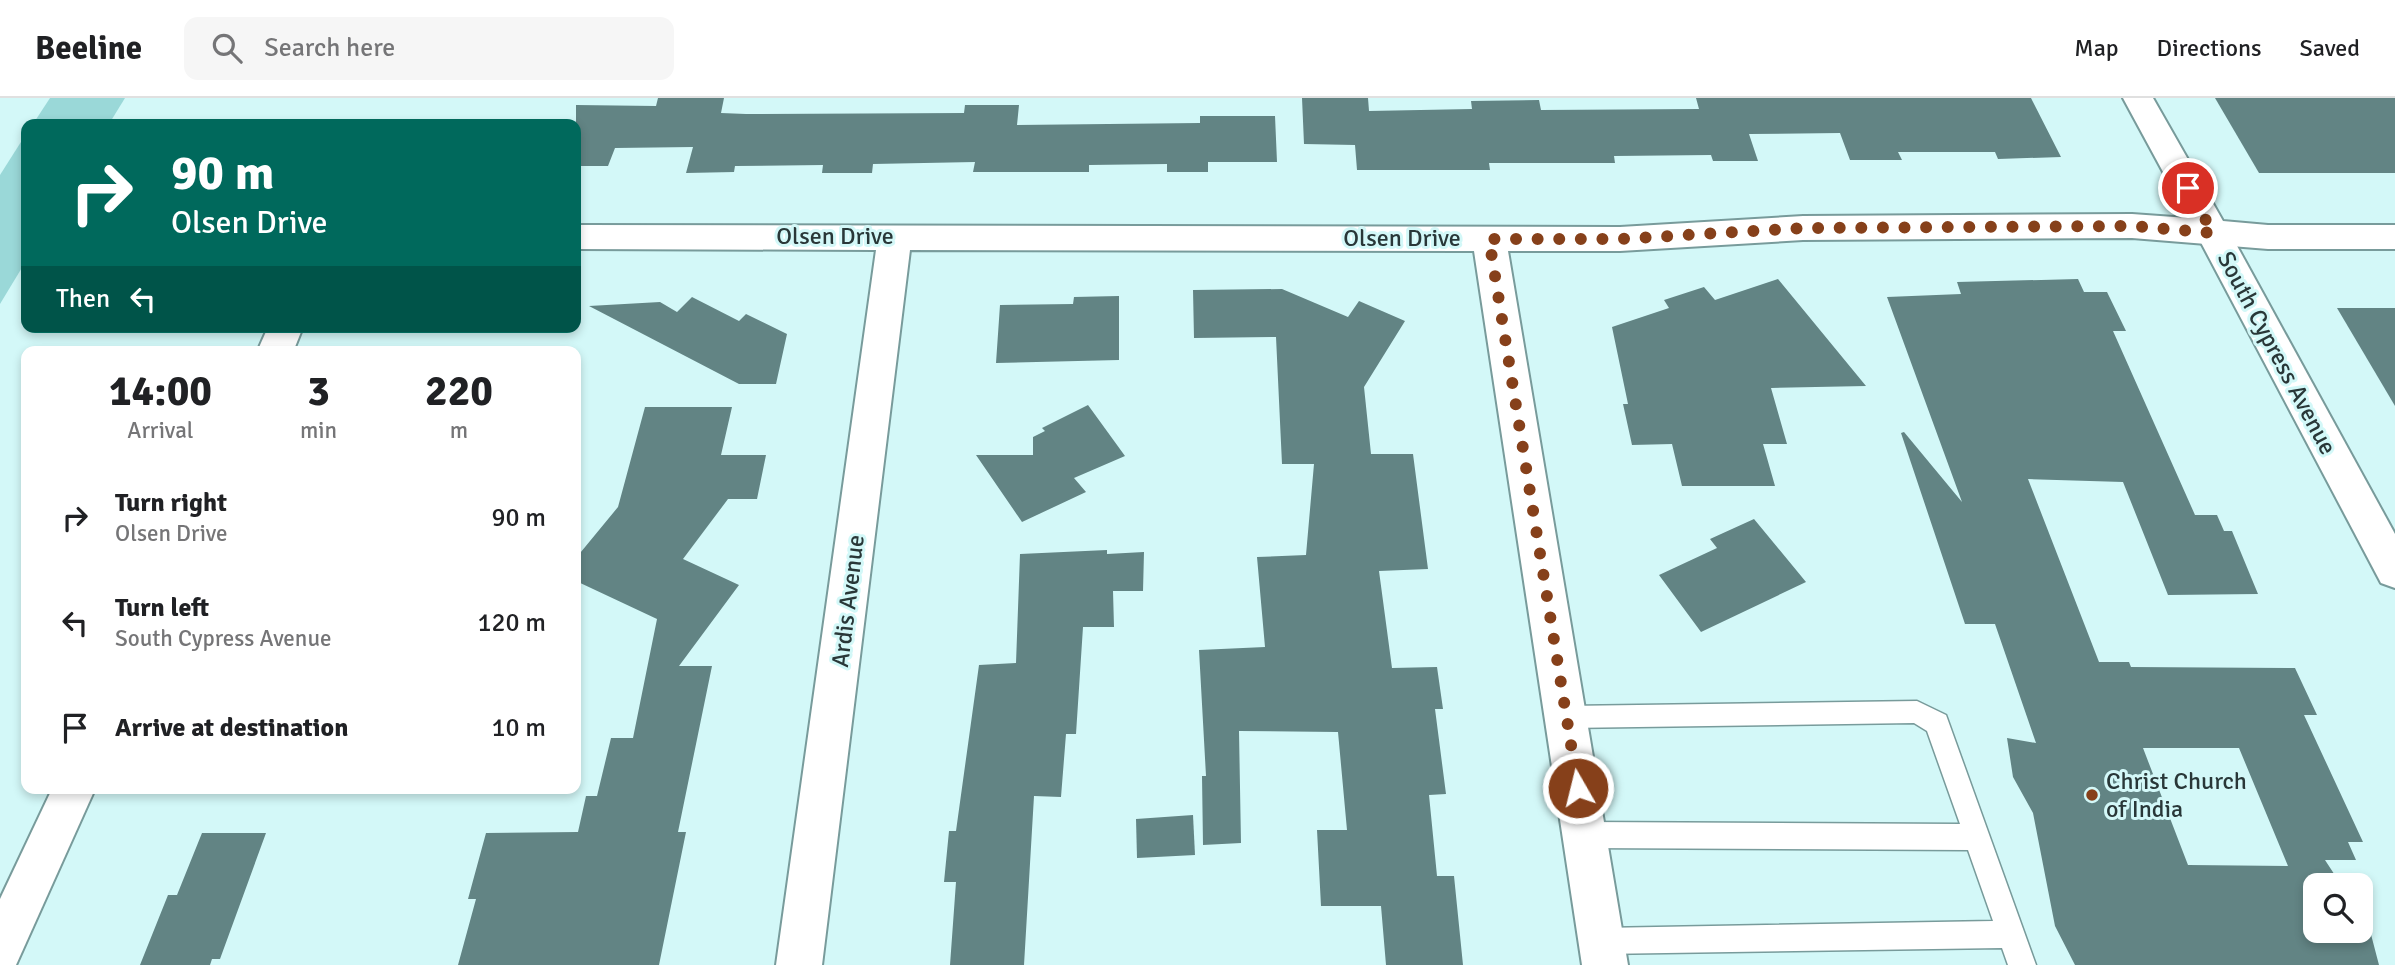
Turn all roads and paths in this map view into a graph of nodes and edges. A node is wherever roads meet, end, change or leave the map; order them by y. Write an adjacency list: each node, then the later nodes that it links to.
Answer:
1 (2137, 98): 2 (street, South Cypress Avenue)
2 (2213, 233): 5 (street, Olsen Drive); 6 (street, Olsen Drive); 7 (street, South Cypress Avenue)
3 (895, 236): 4 (street, Olsen Drive); 6 (street, Olsen Drive); 15 (street, Ardis Avenue)
4 (581, 237)
5 (2395, 237)
6 (1489, 239): 8 (street)
7 (2395, 571)
8 (1567, 717): 10 (street); 11 (lane)
9 (72, 794): 13 (street)
10 (1585, 835): 11 (lane); 14 (street)
11 (1978, 837): 12 (lane)
12 (2011, 934): 14 (lane); 16 (lane)
13 (0, 949)
14 (1603, 953)
15 (799, 965)
16 (2022, 965)

